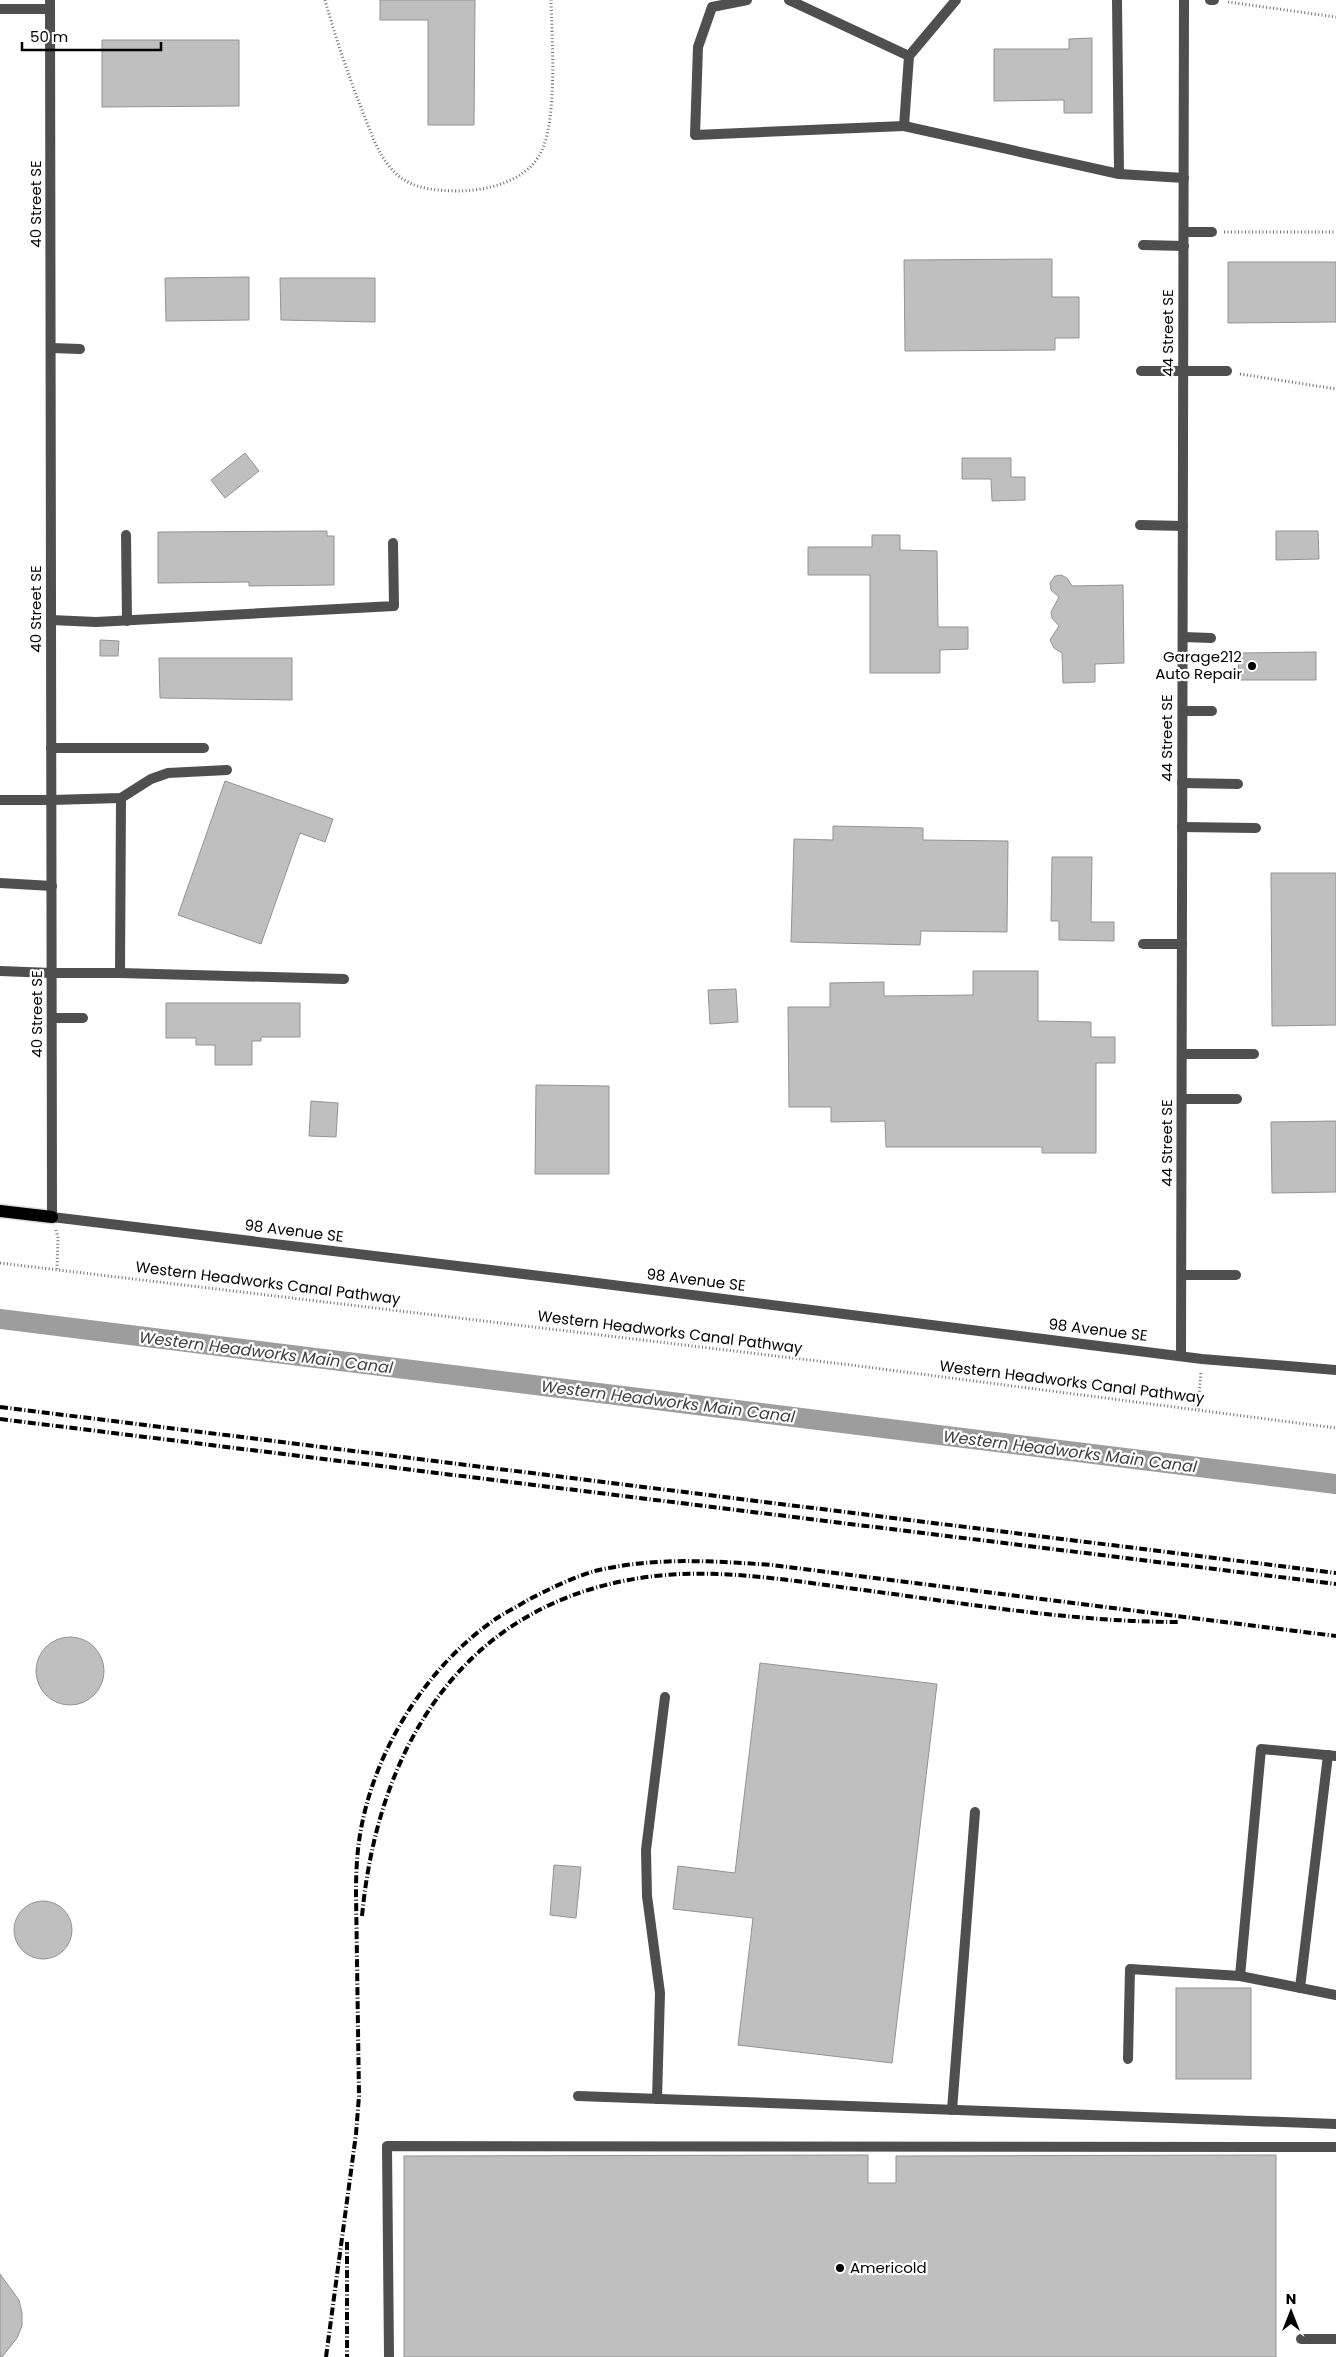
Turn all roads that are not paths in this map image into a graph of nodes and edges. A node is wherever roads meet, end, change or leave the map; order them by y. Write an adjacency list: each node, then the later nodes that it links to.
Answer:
1 (747, 0): 11 (street)
2 (789, 0): 10 (street)
3 (956, 0): 10 (street)
4 (1117, 0): 12 (street)
5 (1184, 0): 13 (street, 44 Street SE)
6 (1210, 0): 7 (street)
7 (1214, 0)
8 (50, 4): 9 (street); 18 (street, 40 Street SE)
9 (0, 9)
10 (909, 56): 11 (street)
11 (904, 126): 12 (street)
12 (1119, 174): 13 (street)
13 (1184, 178): 14 (street, 44 Street SE)
14 (1184, 232): 15 (street); 17 (street, 44 Street SE)
15 (1212, 232)
16 (1143, 245): 17 (street)
17 (1184, 246): 21 (street, 44 Street SE)
18 (51, 348): 19 (street); 27 (street, 40 Street SE)
19 (80, 348)
20 (1141, 371): 21 (street)
21 (1183, 371): 22 (street); 24 (street, 44 Street SE)
22 (1227, 371)
23 (1140, 525): 24 (street)
24 (1183, 526): 29 (street, 44 Street SE)
25 (126, 535): 28 (street)
26 (393, 543): 28 (street)
27 (51, 620): 28 (street); 33 (street, 40 Street SE)
28 (127, 621)
29 (1183, 637): 30 (street); 31 (street, 44 Street SE)
30 (1211, 638)
31 (1182, 711): 32 (street); 36 (street, 44 Street SE)
32 (1212, 711)
33 (52, 748): 34 (street); 40 (street, 40 Street SE)
34 (204, 748)
35 (228, 770): 38 (street)
36 (1182, 783): 37 (street); 41 (street, 44 Street SE)
37 (1238, 784)
38 (121, 798): 40 (street); 49 (street)
39 (0, 800): 40 (street)
40 (52, 800): 44 (street, 40 Street SE)
41 (1182, 827): 42 (street); 46 (street, 44 Street SE)
42 (1256, 828)
43 (0, 883): 44 (street)
44 (52, 886): 48 (street, 40 Street SE)
45 (1143, 944): 46 (street)
46 (1182, 944): 53 (street, 44 Street SE)
47 (0, 971): 48 (street)
48 (52, 973): 49 (street); 51 (street, 40 Street SE)
49 (120, 973): 50 (street)
50 (344, 979)
51 (52, 1018): 52 (street); 58 (street, 40 Street SE)
52 (83, 1018)
53 (1182, 1054): 54 (street); 55 (street, 44 Street SE)
54 (1254, 1054)
55 (1182, 1099): 56 (street); 59 (street, 44 Street SE)
56 (1237, 1099)
57 (0, 1211): 58 (main road)
58 (52, 1217): 61 (street, 98 Avenue SE)
59 (1182, 1275): 60 (street); 61 (street, 44 Street SE)
60 (1236, 1275)
61 (1181, 1355): 62 (street, 98 Avenue SE)
62 (1336, 1370)
63 (665, 1697): 71 (street)
64 (1332, 1755): 66 (street); 67 (street)
65 (975, 1812): 72 (street)
66 (1240, 1976): 67 (street); 69 (street)
67 (1300, 1988): 68 (street)
68 (1336, 1995)
69 (1128, 2059)
70 (578, 2096): 71 (street)
71 (657, 2099): 72 (street)
72 (952, 2110): 73 (street)
73 (1336, 2124)
74 (1336, 2147): 77 (street)
75 (1301, 2339): 76 (street)
76 (1336, 2339)
77 (389, 2357)

